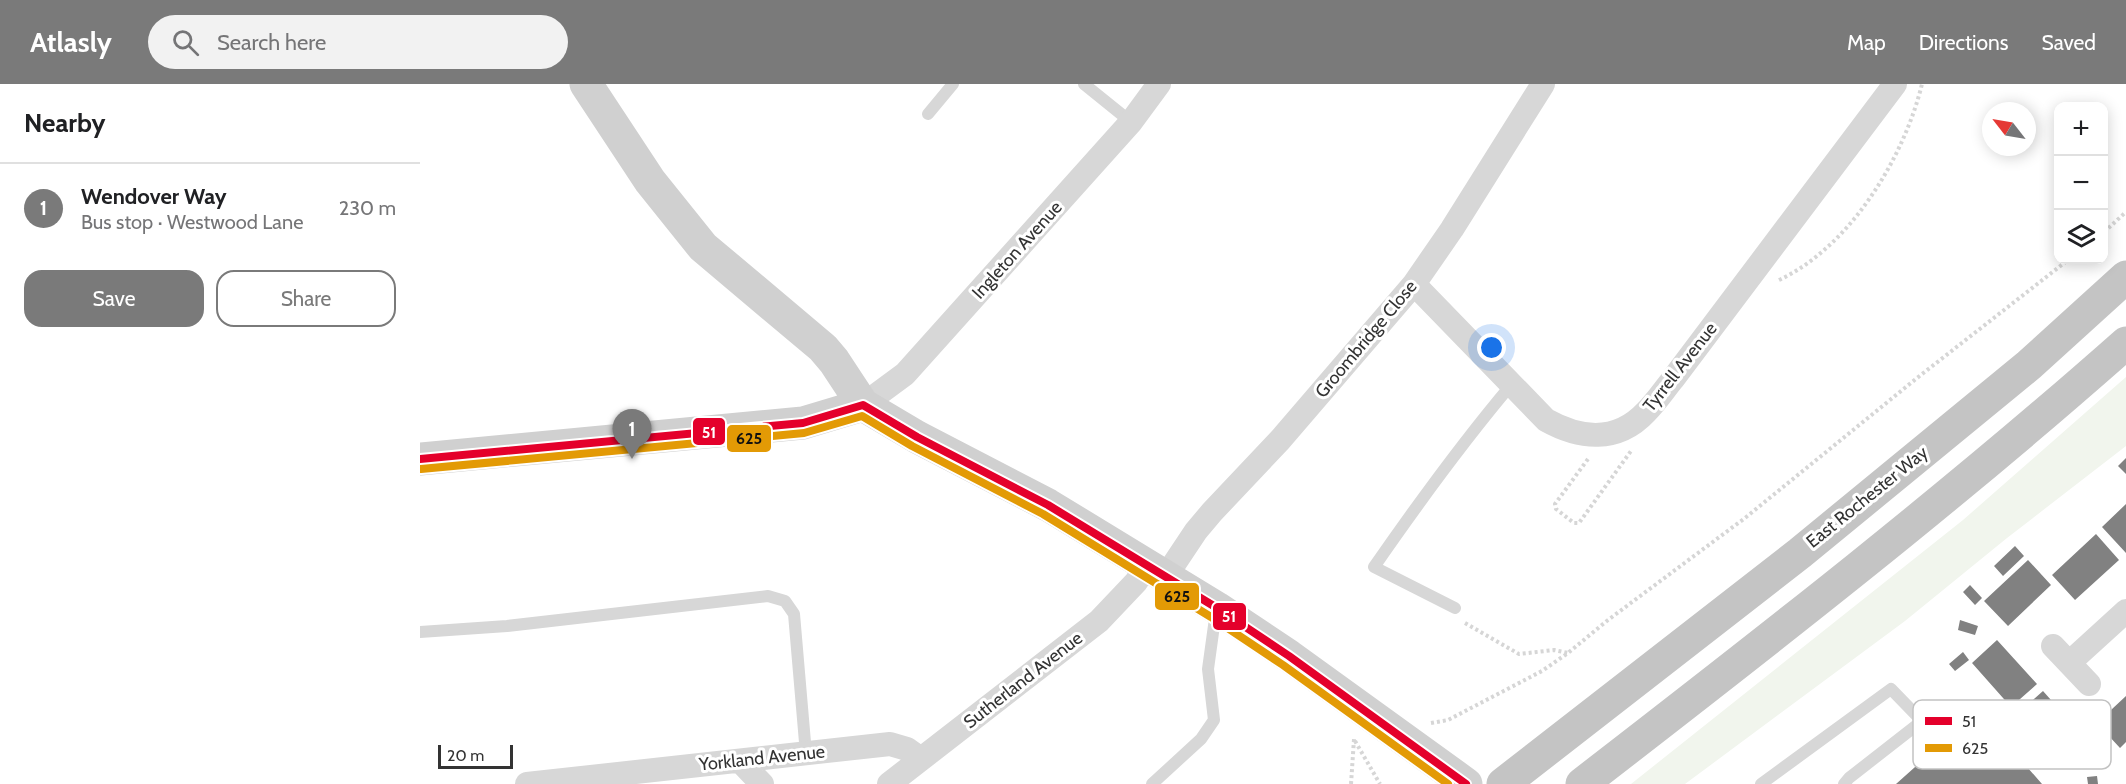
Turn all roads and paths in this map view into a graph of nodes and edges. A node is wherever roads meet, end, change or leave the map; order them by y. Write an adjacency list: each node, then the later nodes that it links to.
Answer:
1 (586, 84): 18 (street)
2 (953, 84): 8 (lane)
3 (1084, 84): 9 (lane)
4 (1160, 84): 9 (street, Ingleton Avenue)
5 (1543, 84): 14 (street, Groombridge Close)
6 (1895, 84): 15 (street, Tyrrell Avenue)
7 (1922, 84): 15 (path)
8 (927, 114)
9 (1131, 122): 18 (street, Ingleton Avenue)
10 (2126, 212): 11 (path)
11 (2108, 228)
12 (2063, 264): 27 (path)
13 (2126, 278): 42 (highway, East Rochester Way)
14 (1414, 284): 17 (street, Tyrrell Avenue); 22 (street, Groombridge Close)
15 (1738, 292): 19 (street, Tyrrell Avenue)
16 (2126, 343): 43 (highway)
17 (1511, 385): 20 (street, Tyrrell Avenue); 23 (lane)
18 (863, 405): 21 (street); 22 (street)
19 (1625, 427): 20 (street, Tyrrell Avenue); 20 (path)
20 (1590, 436)
21 (420, 459)
22 (1156, 571): 24 (street); 33 (street, Sutherland Avenue)
23 (1451, 606): 27 (path)
24 (1217, 608): 38 (lane); 41 (street)
25 (2126, 611): 28 (street)
26 (420, 632): 32 (lane)
27 (1568, 653): 30 (path)
28 (2089, 684)
29 (1913, 711): 44 (lane)
30 (1439, 722)
31 (1913, 728): 45 (lane)
32 (806, 754): 33 (street, Yorkland Avenue); 34 (street, Yorkland Avenue)
33 (921, 759): 37 (street, Sutherland Avenue)
34 (740, 761): 35 (street, Yorkland Avenue); 36 (street)
35 (528, 784)
36 (762, 784)
37 (889, 784)
38 (1152, 784)
39 (1352, 784): 40 (path)
40 (1380, 784)
41 (1466, 784)
42 (1503, 784)
43 (1582, 784)
44 (1761, 784)
45 (1844, 784)

